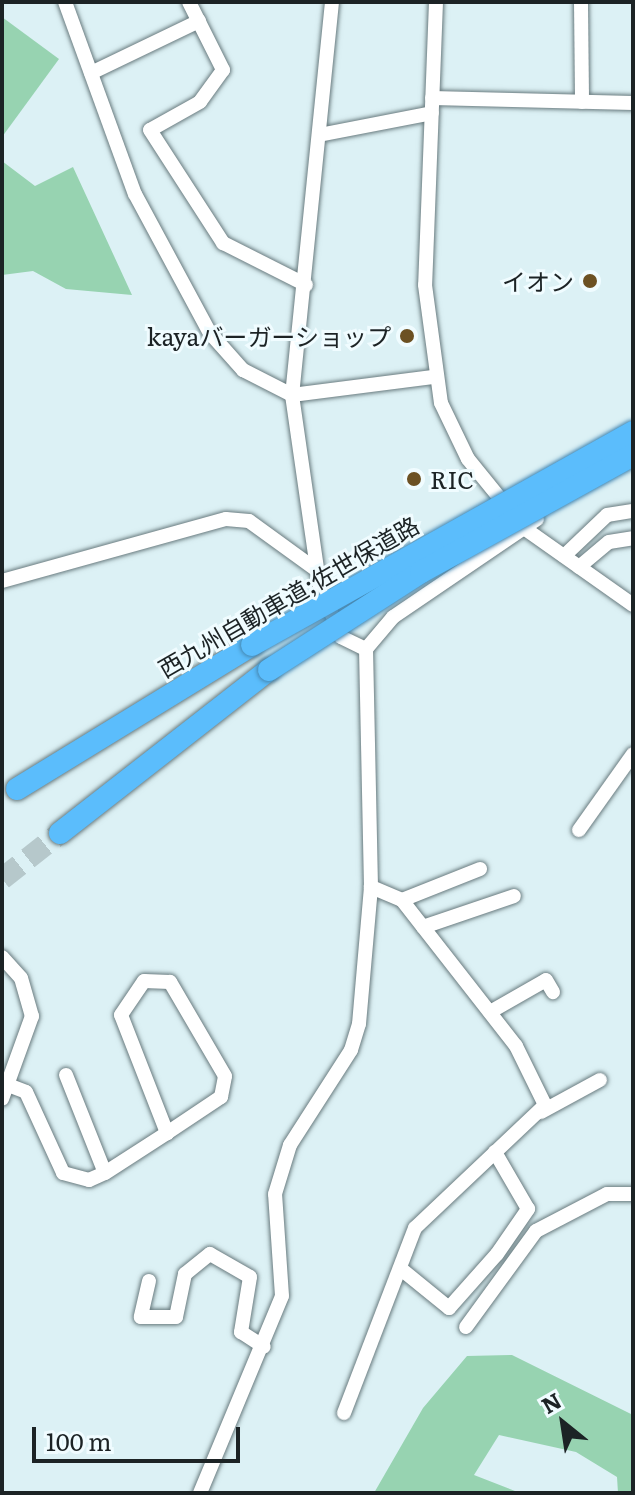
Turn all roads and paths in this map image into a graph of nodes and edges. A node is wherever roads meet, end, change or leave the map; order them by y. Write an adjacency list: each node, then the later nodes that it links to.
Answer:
1 (65, 2): 7 (street)
2 (189, 2): 6 (street)
3 (332, 2): 12 (street)
4 (436, 2): 8 (street)
5 (581, 2): 9 (street)
6 (199, 21): 7 (street); 13 (street)
7 (91, 73): 15 (street)
8 (432, 98): 9 (street); 11 (street)
9 (582, 102): 10 (street)
10 (633, 103)
11 (432, 113): 12 (street); 14 (street)
12 (319, 135): 13 (street)
13 (306, 285): 15 (street)
14 (433, 377): 15 (street); 19 (street)
15 (292, 395): 23 (street)
16 (633, 432): 28 (highway, 西九州自動車道;佐世保道路, bridge)
17 (633, 456): 19 (street); 30 (highway, 西九州自動車道;佐世保道路, bridge)
18 (633, 511): 21 (street)
19 (524, 528): 21 (street); 26 (street)
20 (633, 538): 22 (street)
21 (564, 556): 22 (street)
22 (579, 567): 25 (street)
23 (315, 569): 24 (street); 26 (street)
24 (2, 581)
25 (633, 605)
26 (366, 649): 32 (street)
27 (633, 754): 29 (street)
28 (17, 789)
29 (579, 830)
30 (60, 833)
31 (480, 869): 34 (street)
32 (371, 887): 34 (street); 51 (street)
33 (514, 896): 35 (street)
34 (402, 900): 35 (street)
35 (423, 927): 38 (street)
36 (2, 957): 41 (street)
37 (553, 992): 38 (street)
38 (490, 1012): 43 (street)
39 (66, 1075): 46 (street)
40 (600, 1080): 43 (street)
41 (8, 1085): 42 (street); 46 (street)
42 (2, 1099)
43 (533, 1116): 45 (street)
44 (167, 1133): 44 (street); 46 (street)
45 (495, 1152): 48 (street); 48 (street)
46 (105, 1173)
47 (633, 1194): 50 (street)
48 (401, 1269): 52 (street)
49 (149, 1281): 51 (street)
50 (466, 1327)
51 (264, 1347): 53 (street)
52 (344, 1413)
53 (200, 1493)

